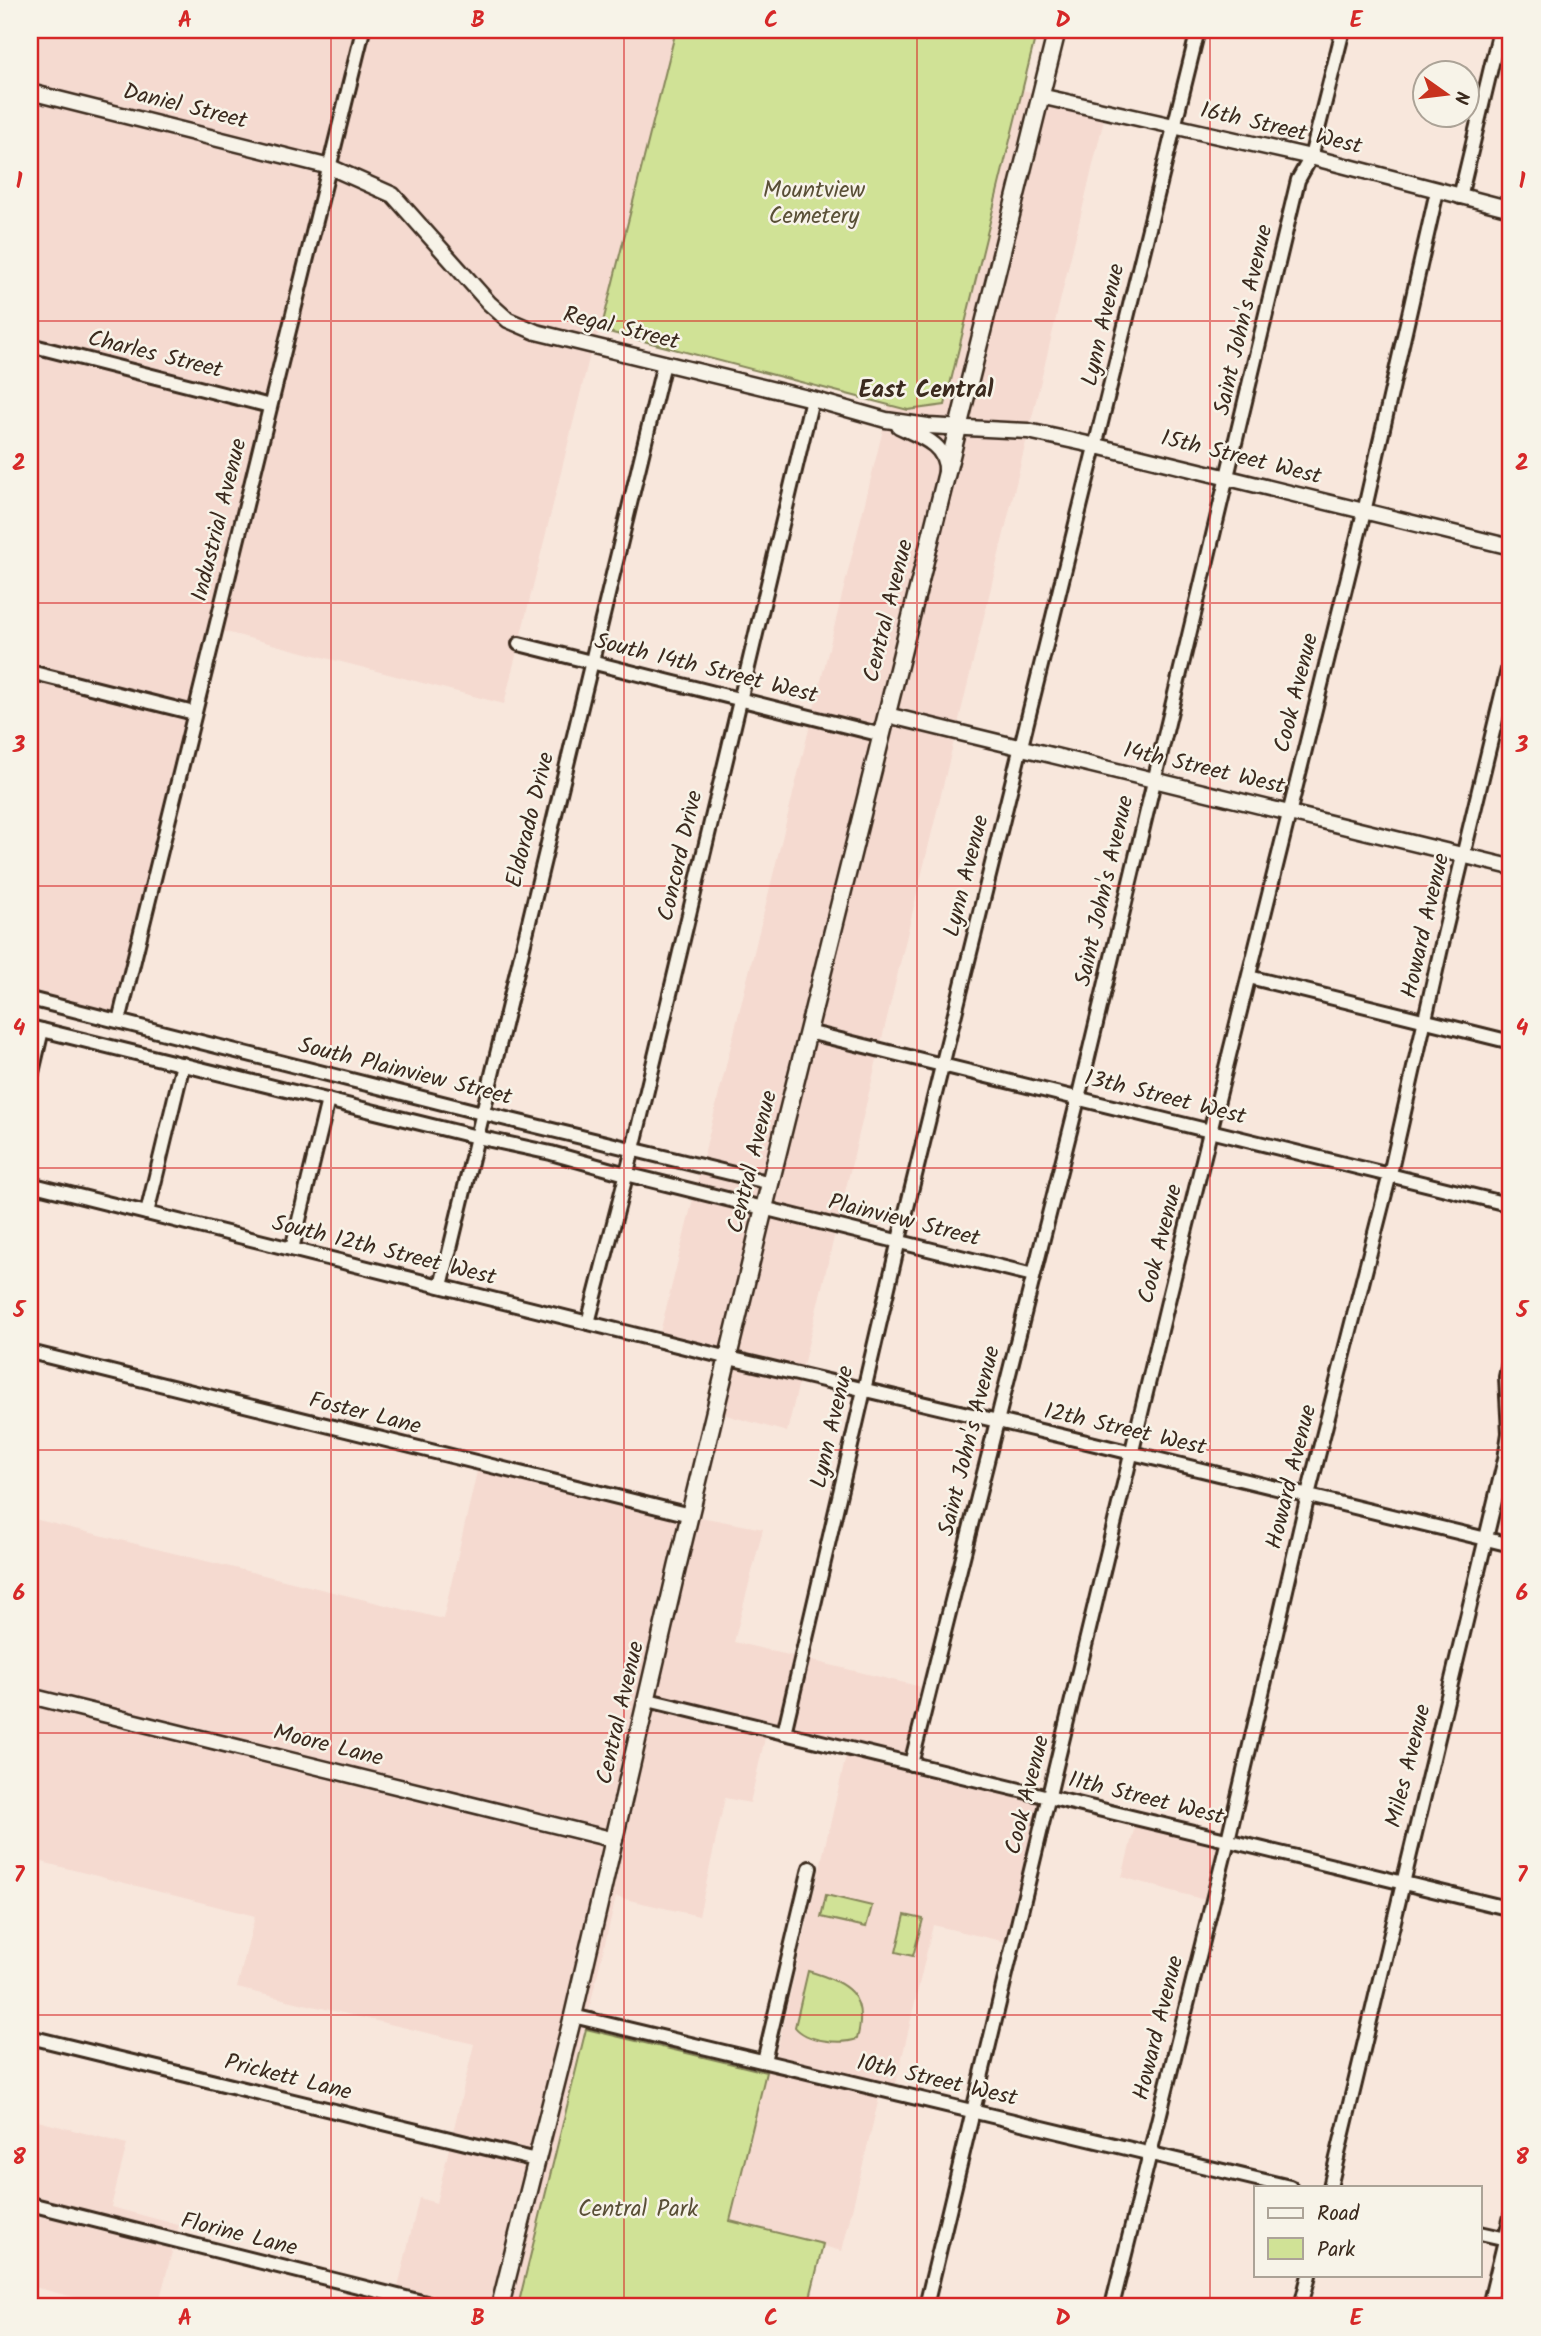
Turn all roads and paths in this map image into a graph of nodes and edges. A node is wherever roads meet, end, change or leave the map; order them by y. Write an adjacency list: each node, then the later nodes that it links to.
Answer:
1 (363, 30): 10 (street, Industrial Avenue)
2 (1056, 30): 7 (main road, Central Avenue)
3 (1198, 30): 8 (street, Lynn Avenue)
4 (1343, 30): 9 (street, Saint John's Avenue)
5 (1500, 30): 12 (street)
6 (30, 92): 10 (street, Daniel Street)
7 (1040, 96): 8 (street, 16th Street West); 19 (main road, Central Avenue)
8 (1173, 127): 9 (street, 16th Street West); 20 (street, Lynn Avenue)
9 (1311, 157): 11 (street, 16th Street West); 21 (street, Saint John's Avenue)
10 (330, 167): 15 (street, Regal Street); 17 (street, Industrial Avenue)
11 (1437, 191): 12 (street, 16th Street West); 23 (street, Cook Avenue)
12 (1460, 197): 13 (street, 16th Street West)
13 (1511, 209)
14 (30, 345): 17 (street, Charles Street)
15 (664, 363): 16 (street, Regal Street); 27 (street, Eldorado Drive)
16 (812, 399): 18 (street, Regal Street); 29 (street, Concord Drive)
17 (270, 406): 31 (street, Industrial Avenue)
18 (886, 420): 19 (street, Regal Street); 22 (street)
19 (958, 426): 20 (street, 15th Street West); 22 (main road, Central Avenue)
20 (1097, 446): 21 (street, 15th Street West); 34 (street, Lynn Avenue)
21 (1228, 478): 23 (street, 15th Street West); 35 (street, Saint John's Avenue)
22 (945, 480): 32 (main road, Central Avenue)
23 (1364, 512): 24 (street, 15th Street West); 36 (street, Cook Avenue)
24 (1511, 547)
25 (519, 644): 27 (street, South 14th Street West)
26 (1511, 657): 30 (street, Howard Avenue)
27 (591, 661): 29 (street, South 14th Street West); 51 (street, Eldorado Drive)
28 (30, 672): 31 (street)
29 (740, 700): 33 (street, South 14th Street West); 54 (street, Concord Drive)
30 (1506, 708): 37 (street, Howard Avenue)
31 (194, 713): 41 (street, Industrial Avenue)
32 (887, 715): 33 (main road, Central Avenue); 34 (street, 14th Street West)
33 (882, 735): 44 (main road, Central Avenue)
34 (1021, 747): 35 (street, 14th Street West); 47 (street, Lynn Avenue)
35 (1153, 780): 36 (street, 14th Street West); 49 (street, Saint John's Avenue)
36 (1289, 812): 37 (street, 14th Street West); 39 (street, Cook Avenue)
37 (1464, 856): 38 (street, 14th Street West); 42 (street, Howard Avenue)
38 (1511, 867)
39 (1249, 977): 42 (street); 52 (street, Cook Avenue)
40 (30, 999): 41 (street, South Plainview Street)
41 (119, 1021): 51 (street, South Plainview Street)
42 (1426, 1021): 45 (street); 56 (street, Howard Avenue)
43 (36, 1028): 46 (street, South Plainview Street); 48 (street)
44 (808, 1032): 47 (street, 13th Street West); 57 (main road, Central Avenue)
45 (1511, 1042)
46 (183, 1065): 50 (street, South Plainview Street); 61 (street)
47 (942, 1066): 49 (street, 13th Street West); 62 (street, Lynn Avenue)
48 (30, 1081)
49 (1078, 1098): 52 (street, 13th Street West); 64 (street, Saint John's Avenue)
50 (328, 1100): 53 (street, South Plainview Street); 63 (street)
51 (482, 1113): 53 (street, Eldorado Drive); 54 (street, South Plainview Street)
52 (1212, 1130): 56 (street, 13th Street West); 73 (street, Cook Avenue)
53 (477, 1137): 55 (street, South Plainview Street); 65 (street, Eldorado Drive)
54 (633, 1149): 55 (street, Concord Drive); 57 (street, South Plainview Street)
55 (626, 1174): 60 (street, South Plainview Street); 66 (street, Concord Drive)
56 (1390, 1174): 59 (street, 13th Street West); 74 (street, Howard Avenue)
57 (771, 1183): 60 (main road, Central Avenue)
58 (30, 1184): 61 (street, South 12th Street West)
59 (1511, 1205)
60 (765, 1208): 62 (street, Plainview Street); 69 (main road, Central Avenue)
61 (147, 1213): 63 (street, South 12th Street West)
62 (899, 1240): 64 (street, Plainview Street); 71 (street, Lynn Avenue)
63 (292, 1250): 65 (street, South 12th Street West)
64 (1033, 1275): 72 (street, Saint John's Avenue)
65 (440, 1286): 66 (street, South 12th Street West)
66 (588, 1323): 69 (street, South 12th Street West)
67 (30, 1352): 75 (street, Foster Lane)
68 (1511, 1354): 70 (street, Miles Avenue)
69 (729, 1358): 71 (street, 12th Street West); 75 (main road, Central Avenue)
70 (1508, 1378): 76 (street, Miles Avenue)
71 (864, 1389): 72 (street, 12th Street West); 80 (street, Lynn Avenue)
72 (997, 1421): 73 (street, 12th Street West); 81 (street, Saint John's Avenue)
73 (1133, 1453): 74 (street, 12th Street West); 82 (street, Cook Avenue)
74 (1308, 1495): 76 (street, 12th Street West); 84 (street, Howard Avenue)
75 (690, 1514): 79 (main road, Central Avenue)
76 (1486, 1539): 77 (street, 12th Street West); 86 (street, Miles Avenue)
77 (1511, 1545)
78 (30, 1696): 83 (street, Moore Lane)
79 (648, 1700): 80 (street, 11th Street West); 83 (main road, Central Avenue)
80 (784, 1733): 81 (street, 11th Street West)
81 (911, 1764): 82 (street, 11th Street West)
82 (1049, 1797): 84 (street, 11th Street West); 91 (street, Cook Avenue)
83 (614, 1840): 88 (main road, Central Avenue)
84 (1228, 1840): 86 (street, 11th Street West); 92 (street, Howard Avenue)
85 (810, 1868): 90 (street)
86 (1402, 1882): 87 (street, 11th Street West); 95 (street, Miles Avenue)
87 (1511, 1909)
88 (573, 2016): 90 (street, 10th Street West); 93 (main road, Central Avenue)
89 (30, 2037): 93 (street, Prickett Lane)
90 (764, 2061): 91 (street, 10th Street West)
91 (974, 2111): 92 (street, 10th Street West); 103 (street, Cook Avenue)
92 (1149, 2153): 94 (street, 10th Street West); 104 (street, Howard Avenue)
93 (537, 2160): 102 (main road, Central Avenue)
94 (1286, 2186)
95 (1330, 2186)
96 (30, 2204): 101 (street, Florine Lane)
97 (1511, 2216): 99 (street)
98 (1482, 2233): 99 (street)
99 (1509, 2239): 106 (street)
100 (1309, 2276): 105 (street)
101 (438, 2306)
102 (500, 2306)
103 (926, 2306)
104 (1112, 2306)
105 (1301, 2306)
106 (1489, 2306)

